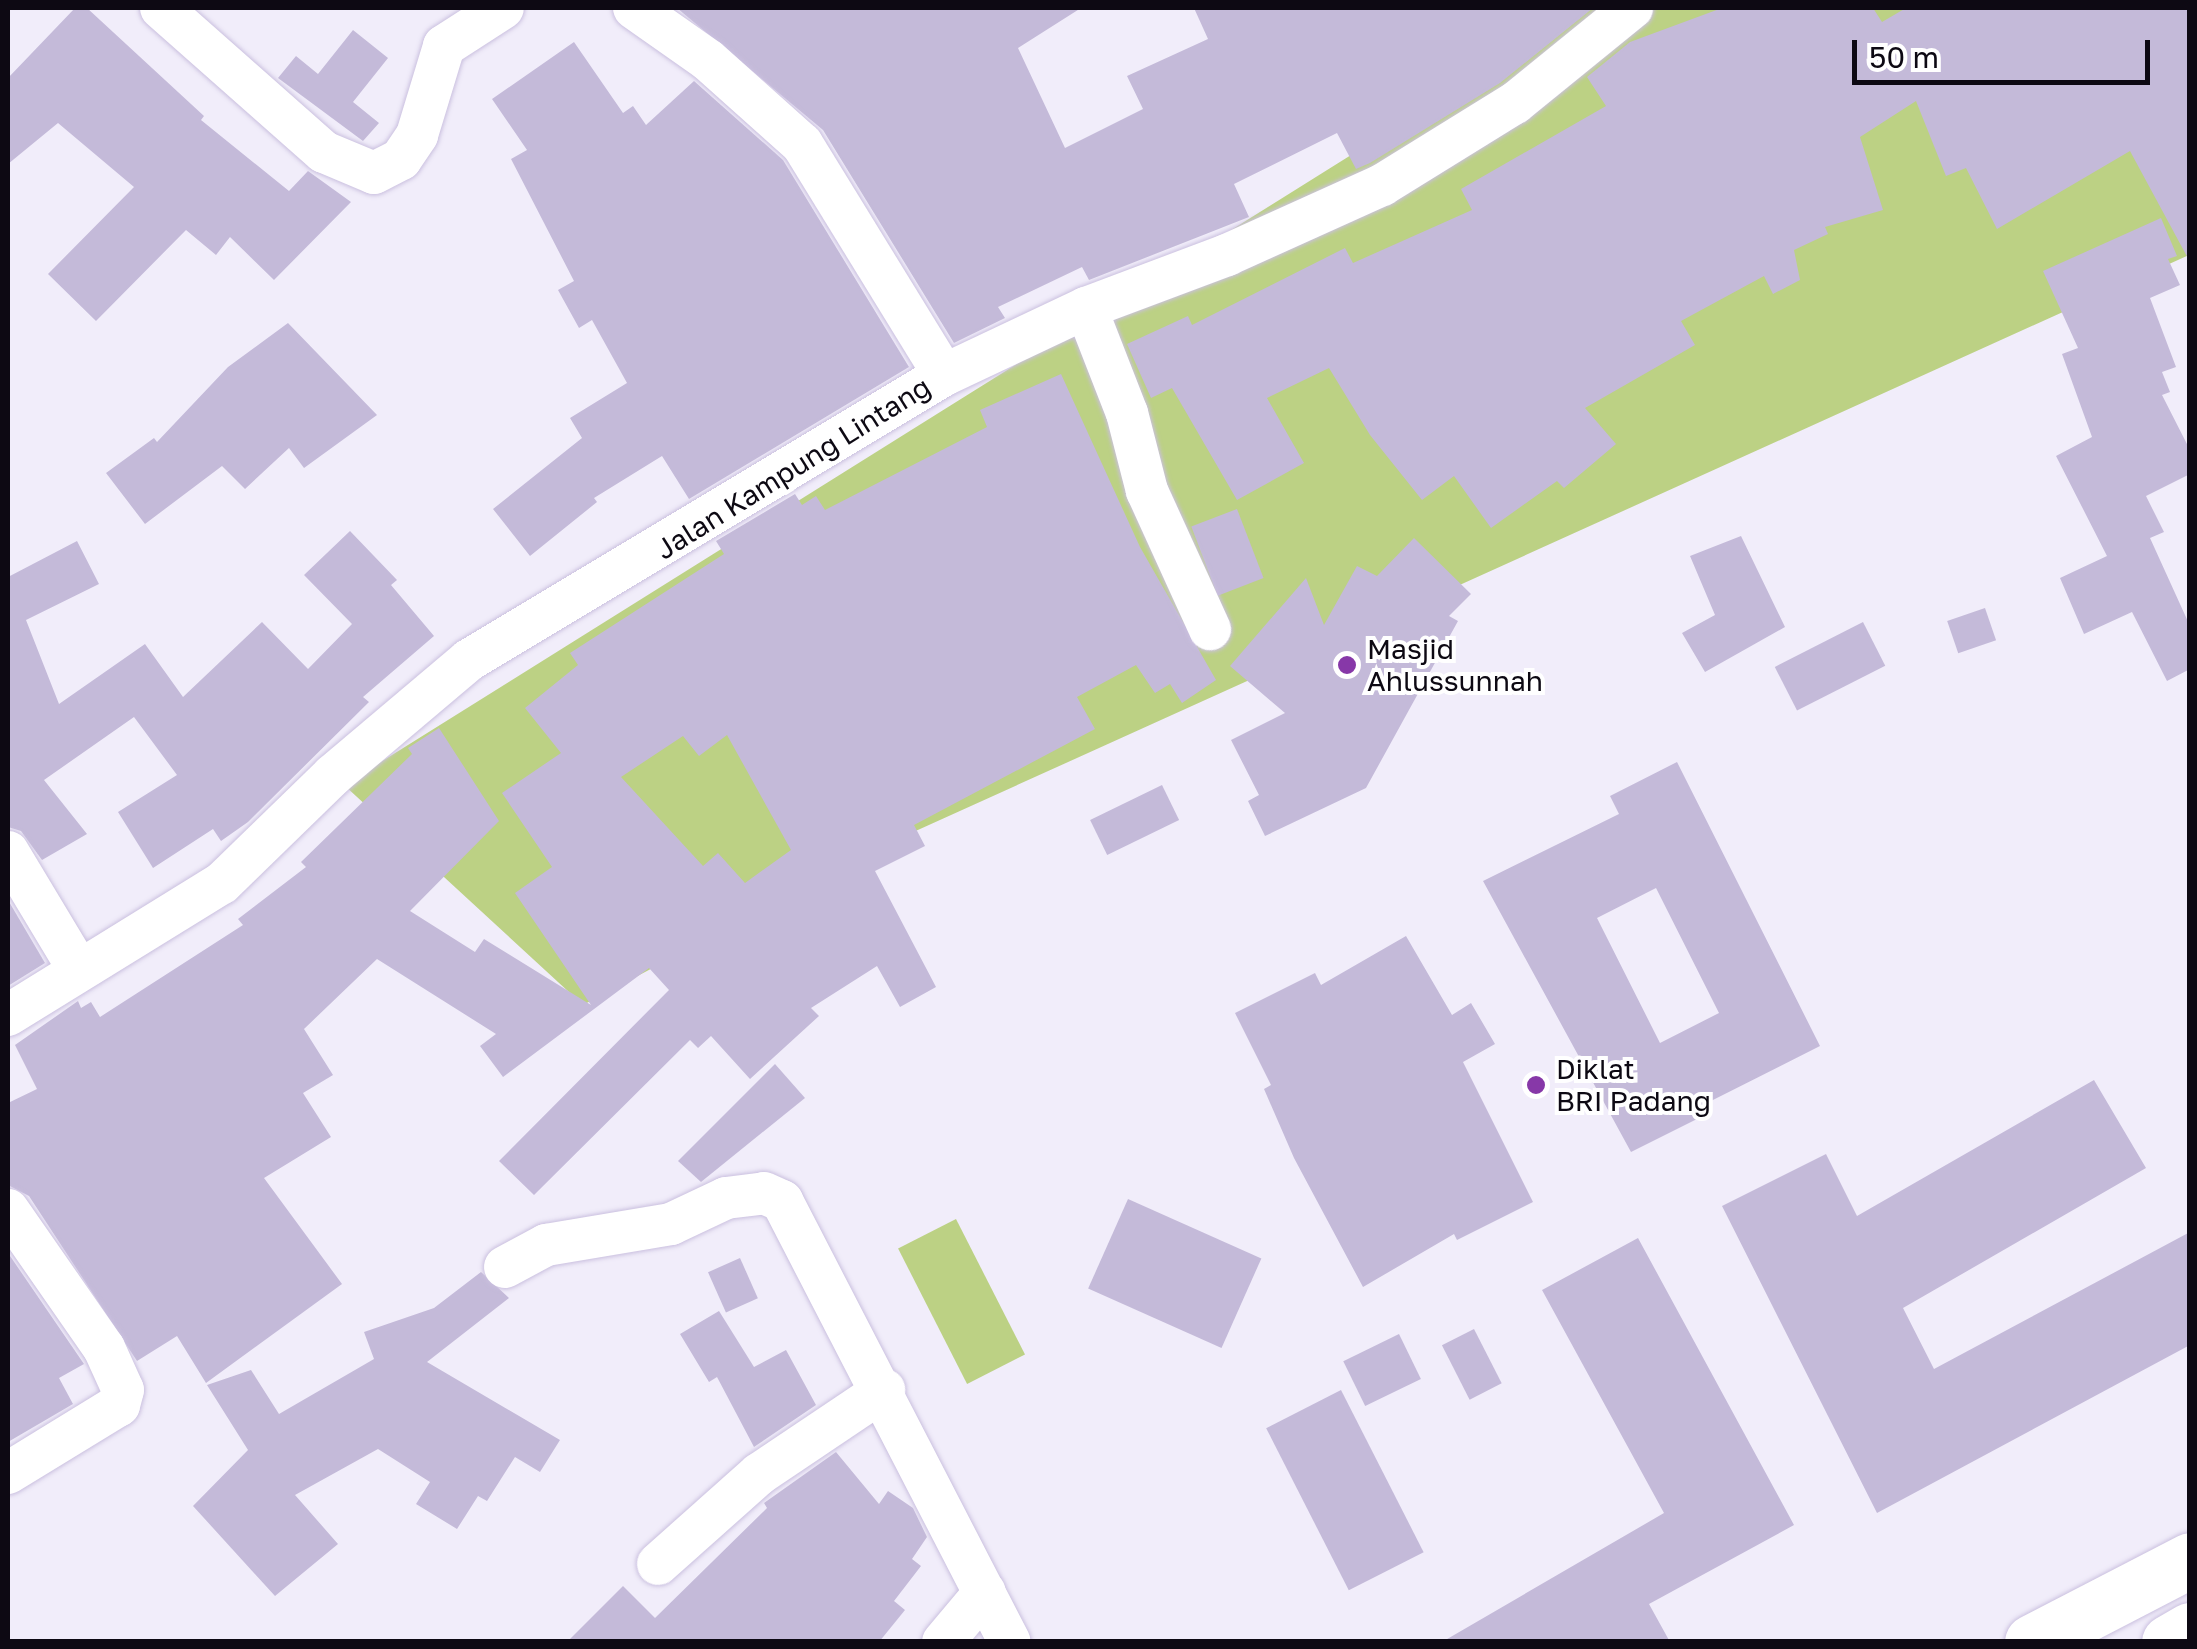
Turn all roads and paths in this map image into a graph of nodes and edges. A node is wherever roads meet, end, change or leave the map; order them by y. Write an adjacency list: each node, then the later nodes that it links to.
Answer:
1 (162, 8): 2 (street)
2 (503, 8)
3 (634, 8): 6 (street)
4 (1632, 8): 5 (street, Jalan Kampung Lintang)
5 (1086, 308): 6 (street, Jalan Kampung Lintang); 7 (street)
6 (944, 375): 9 (street, Jalan Kampung Lintang)
7 (1210, 629)
8 (8, 852): 9 (street)
9 (79, 970): 10 (street, Jalan Kampung Lintang)
10 (8, 1016)
11 (8, 1210): 14 (street)
12 (505, 1267): 13 (street)
13 (884, 1390): 16 (street); 17 (street)
14 (8, 1473)
15 (2190, 1560): 21 (main road)
16 (658, 1564)
17 (986, 1592): 19 (street); 20 (street)
18 (2190, 1630): 22 (main road)
19 (943, 1642)
20 (1010, 1642)
21 (2032, 1642)
22 (2169, 1642)

